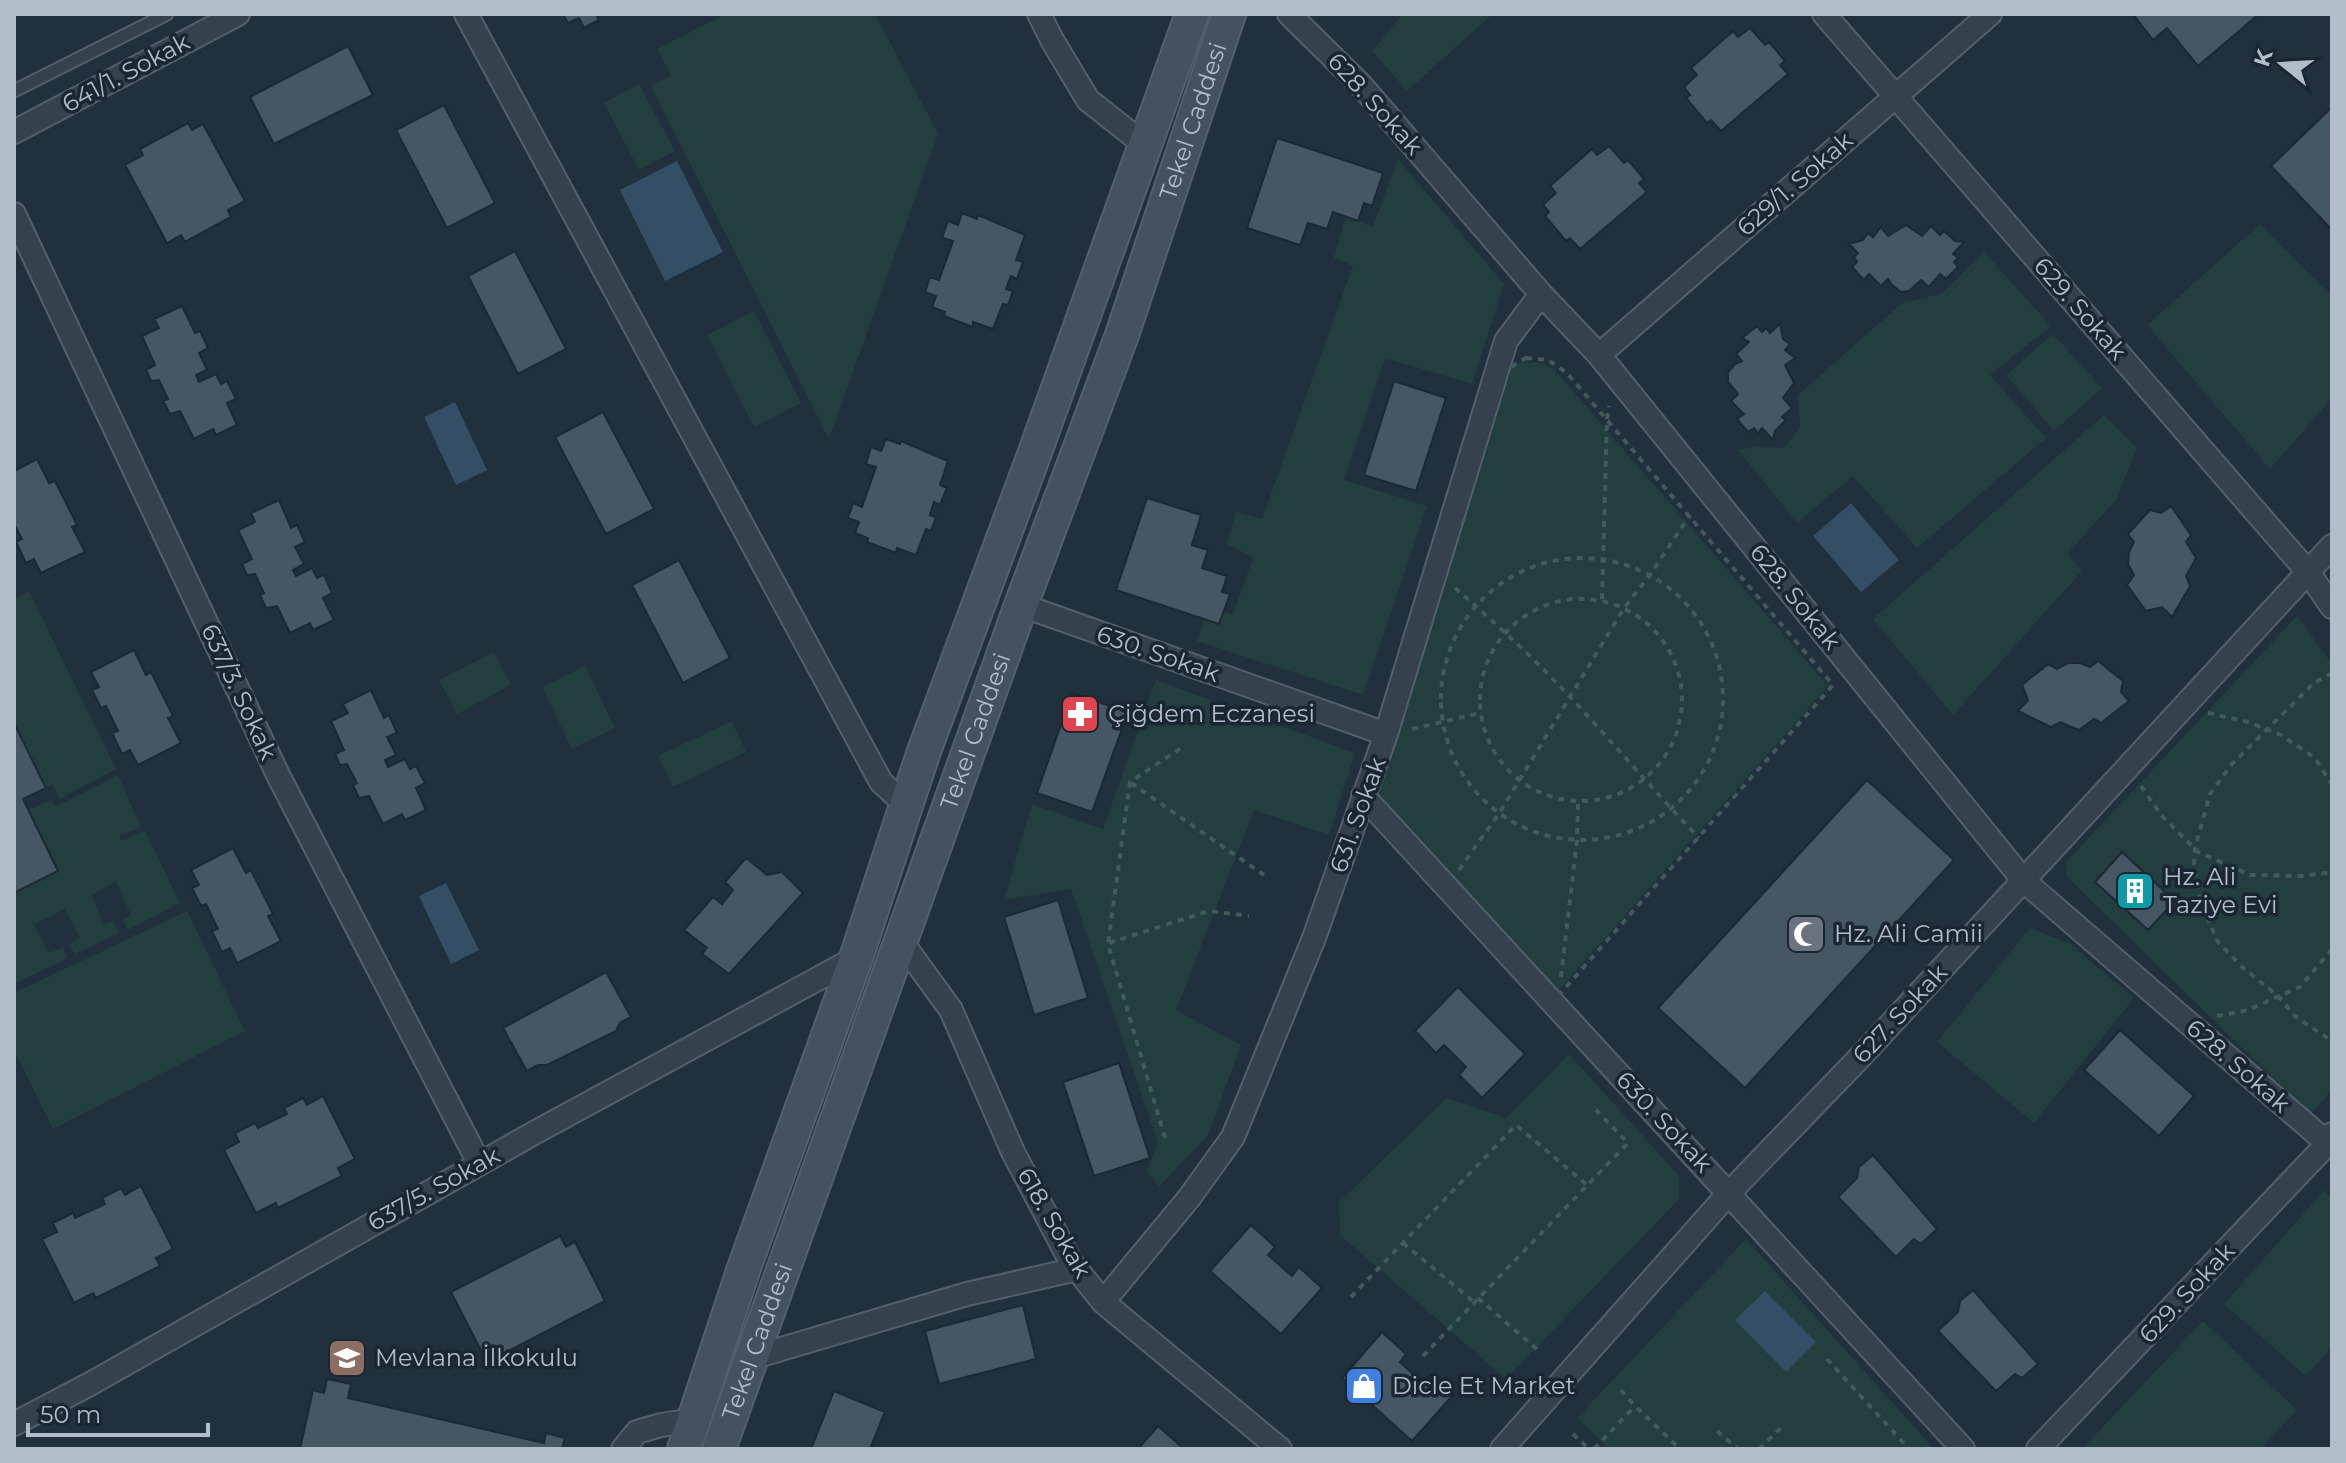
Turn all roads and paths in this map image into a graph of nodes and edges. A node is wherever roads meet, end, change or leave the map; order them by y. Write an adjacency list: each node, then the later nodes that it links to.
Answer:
1 (167, 14): 10 (lane)
2 (238, 14): 12 (street, 641/1. Sokak)
3 (466, 14): 46 (street)
4 (1039, 14): 13 (street)
5 (1192, 14): 13 (main road)
6 (1229, 14): 26 (main road, Tekel Caddesi)
7 (1289, 14): 15 (street, 628. Sokak)
8 (1824, 14): 11 (street, 629. Sokak)
9 (1990, 14): 11 (street, 629/1. Sokak)
10 (14, 91)
11 (1895, 97): 16 (street, 629/1. Sokak); 22 (street, 629. Sokak)
12 (14, 132)
13 (1145, 145): 46 (main road)
14 (14, 214): 68 (street, 637/3. Sokak)
15 (1541, 294): 16 (street, 628. Sokak); 23 (street, 631. Sokak)
16 (1599, 355): 17 (street, 628. Sokak)
17 (1615, 375): 18 (path); 54 (street, 628. Sokak)
18 (1607, 419): 19 (path); 21 (path); 23 (path)
19 (1690, 515): 24 (path); 49 (path)
20 (2332, 546): 22 (street, 627. Sokak)
21 (1602, 559): 24 (path); 25 (path); 27 (path)
22 (2308, 572): 28 (street, 629. Sokak); 33 (street, 627. Sokak)
23 (1439, 573): 27 (path); 37 (street, 631. Sokak); 37 (path)
24 (1650, 575): 29 (path); 47 (path)
25 (1602, 599): 29 (path); 30 (path)
26 (1021, 605): 37 (street, 630. Sokak); 57 (main road, Tekel Caddesi)
27 (1477, 607): 30 (path); 35 (path)
28 (2332, 607)
29 (1624, 608): 32 (path); 40 (path)
30 (1506, 632): 32 (path); 34 (path)
31 (2332, 673): 36 (path)
32 (1571, 697): 40 (path); 41 (path)
33 (2183, 708): 36 (path); 39 (street, 627. Sokak)
34 (1480, 713): 35 (path); 41 (path)
35 (1443, 722): 37 (path); 48 (path)
36 (2266, 729): 43 (path); 51 (path)
37 (1390, 734): 44 (street, 631. Sokak); 55 (path)
38 (1184, 746): 42 (path)
39 (2128, 768): 51 (path); 54 (street, 627. Sokak)
40 (1644, 780): 45 (path); 47 (path)
41 (1519, 781): 45 (path); 48 (path)
42 (1130, 782): 53 (path); 58 (path)
43 (2332, 785)
44 (1363, 796): 70 (street, 630. Sokak); 75 (street, 631. Sokak)
45 (1578, 802): 50 (path)
46 (906, 805): 60 (main road)
47 (1670, 808): 49 (path); 50 (path)
48 (1500, 812): 50 (path); 55 (path)
49 (1699, 838): 61 (path)
50 (1577, 840): 61 (path)
51 (2195, 848): 52 (path); 62 (path)
52 (2332, 872)
53 (1264, 875)
54 (2024, 881): 63 (street, 628. Sokak); 70 (street, 627. Sokak)
55 (1451, 882): 61 (path)
56 (1249, 916): 58 (path)
57 (901, 941): 72 (street, 618. Sokak); 78 (main road, Tekel Caddesi)
58 (1108, 944): 66 (path)
59 (2332, 949): 62 (path)
60 (856, 958): 68 (street, 637/5. Sokak); 85 (main road)
61 (1558, 996)
62 (2278, 996): 63 (path); 64 (path)
63 (2187, 1021): 67 (street, 628. Sokak)
64 (2332, 1041)
65 (1594, 1108): 69 (path)
66 (1165, 1138)
67 (2331, 1142): 97 (street, 629. Sokak)
68 (479, 1163): 82 (street, 637/5. Sokak)
69 (1587, 1184): 71 (path); 74 (path)
70 (1729, 1193): 90 (street, 627. Sokak); 96 (street, 630. Sokak)
71 (1403, 1243): 73 (path); 74 (path)
72 (1077, 1269): 75 (street, 618. Sokak); 78 (street)
73 (1351, 1297)
74 (1476, 1300): 76 (path); 77 (path)
75 (1103, 1302): 89 (street, 618. Sokak)
76 (1540, 1352)
77 (1423, 1356)
78 (751, 1358): 88 (main road, Tekel Caddesi)
79 (1827, 1359): 95 (path)
80 (1621, 1390): 81 (path)
81 (1635, 1406): 91 (path); 92 (path)
82 (17, 1415)
83 (1785, 1424): 94 (path)
84 (1717, 1431): 93 (path)
85 (689, 1434): 87 (street)
86 (1573, 1434): 91 (path)
87 (623, 1449)
88 (719, 1449)
89 (1280, 1449)
90 (1502, 1449)
91 (1591, 1449)
92 (1680, 1449)
93 (1738, 1449)
94 (1759, 1449)
95 (1909, 1449)
96 (1963, 1449)
97 (2038, 1449)

